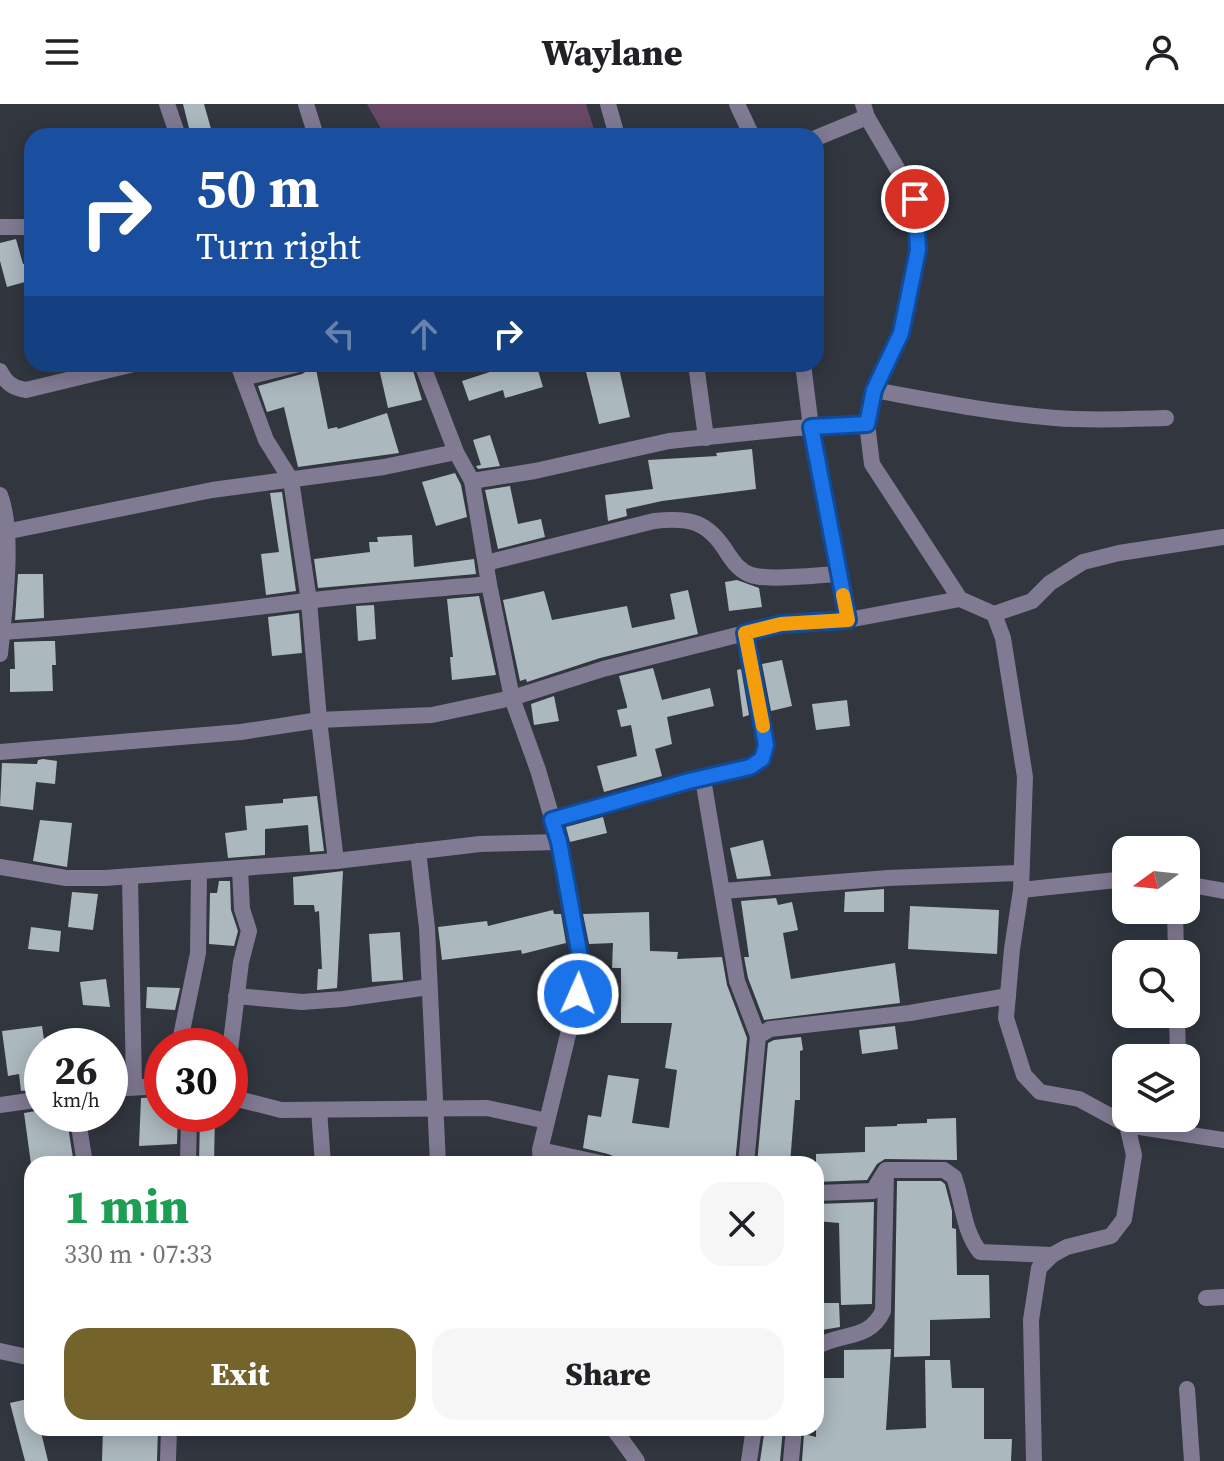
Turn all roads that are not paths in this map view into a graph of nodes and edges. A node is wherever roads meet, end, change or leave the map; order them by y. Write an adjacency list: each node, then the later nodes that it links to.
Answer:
1 (167, 104): 6 (street)
2 (306, 104): 7 (street)
3 (608, 104): 8 (street)
4 (737, 104): 9 (street)
5 (865, 110): 10 (street); 19 (street)
6 (175, 128)
7 (314, 128)
8 (615, 128)
9 (748, 128)
10 (824, 133)
11 (0, 227): 12 (street)
12 (24, 227)
13 (0, 371): 14 (street)
14 (101, 372)
15 (240, 372): 25 (street)
16 (425, 372): 24 (street)
17 (697, 372): 23 (street)
18 (804, 372): 22 (street)
19 (874, 390): 20 (street); 21 (street)
20 (1166, 418)
21 (867, 424): 22 (street); 34 (street)
22 (811, 427): 23 (street); 31 (street)
23 (706, 438): 26 (street)
24 (456, 452): 25 (street); 26 (street)
25 (291, 480): 28 (street); 35 (street)
26 (472, 481): 30 (street)
27 (0, 495): 28 (street)
28 (5, 532): 33 (street)
29 (1224, 537): 36 (street)
30 (486, 563): 31 (street); 32 (street)
31 (839, 574): 37 (street)
32 (489, 584): 35 (street); 41 (street)
33 (3, 591): 38 (street)
34 (960, 599): 36 (street); 37 (street)
35 (309, 601): 38 (street); 42 (street)
36 (994, 614): 52 (street)
37 (848, 620): 39 (street)
38 (2, 632): 40 (street)
39 (745, 633): 41 (street); 44 (street)
40 (0, 654)
41 (512, 698): 42 (street); 45 (street)
42 (319, 720): 43 (street); 48 (street)
43 (0, 752)
44 (703, 779): 45 (street); 57 (street)
45 (552, 820): 46 (street)
46 (559, 842): 47 (street); 74 (street)
47 (418, 851): 48 (street); 59 (street)
48 (336, 861): 50 (street)
49 (0, 867): 53 (street)
50 (240, 869): 51 (street); 60 (street)
51 (199, 872): 53 (street); 62 (street)
52 (1021, 873): 56 (street); 57 (street)
53 (130, 877): 65 (street)
54 (1112, 880): 56 (street)
55 (1200, 887): 58 (street)
56 (1021, 890): 61 (street)
57 (723, 891): 64 (street)
58 (1224, 891)
59 (429, 987): 60 (street); 71 (street)
60 (236, 996): 63 (street)
61 (1008, 996): 64 (street); 73 (street)
62 (183, 1028)
63 (232, 1028)
64 (758, 1036): 85 (street)
65 (134, 1087): 66 (street); 67 (street)
66 (144, 1087)
67 (128, 1088)
68 (24, 1102): 70 (street)
69 (248, 1102): 72 (street)
70 (0, 1105)
71 (434, 1109): 72 (street); 74 (street); 83 (street)
72 (319, 1110): 82 (street)
73 (1112, 1117)
74 (547, 1121): 84 (street)
75 (80, 1132): 80 (street)
76 (189, 1132): 81 (street)
77 (1129, 1132): 88 (street)
78 (1199, 1132): 79 (street)
79 (1224, 1140)
80 (84, 1156)
81 (188, 1156)
82 (322, 1156)
83 (437, 1156)
84 (540, 1156)
85 (747, 1156)
86 (886, 1170): 87 (street); 88 (street); 91 (street)
87 (824, 1193)
88 (1052, 1255): 103 (street)
89 (1224, 1297): 90 (street)
90 (1206, 1298)
91 (824, 1342)
92 (0, 1351): 93 (street)
93 (24, 1356)
94 (1187, 1389): 104 (street)
95 (169, 1436): 99 (street)
96 (619, 1436): 100 (street)
97 (753, 1436): 101 (street)
98 (793, 1436): 102 (street)
99 (168, 1461)
100 (637, 1461)
101 (749, 1461)
102 (791, 1461)
103 (1034, 1461)
104 (1192, 1461)

